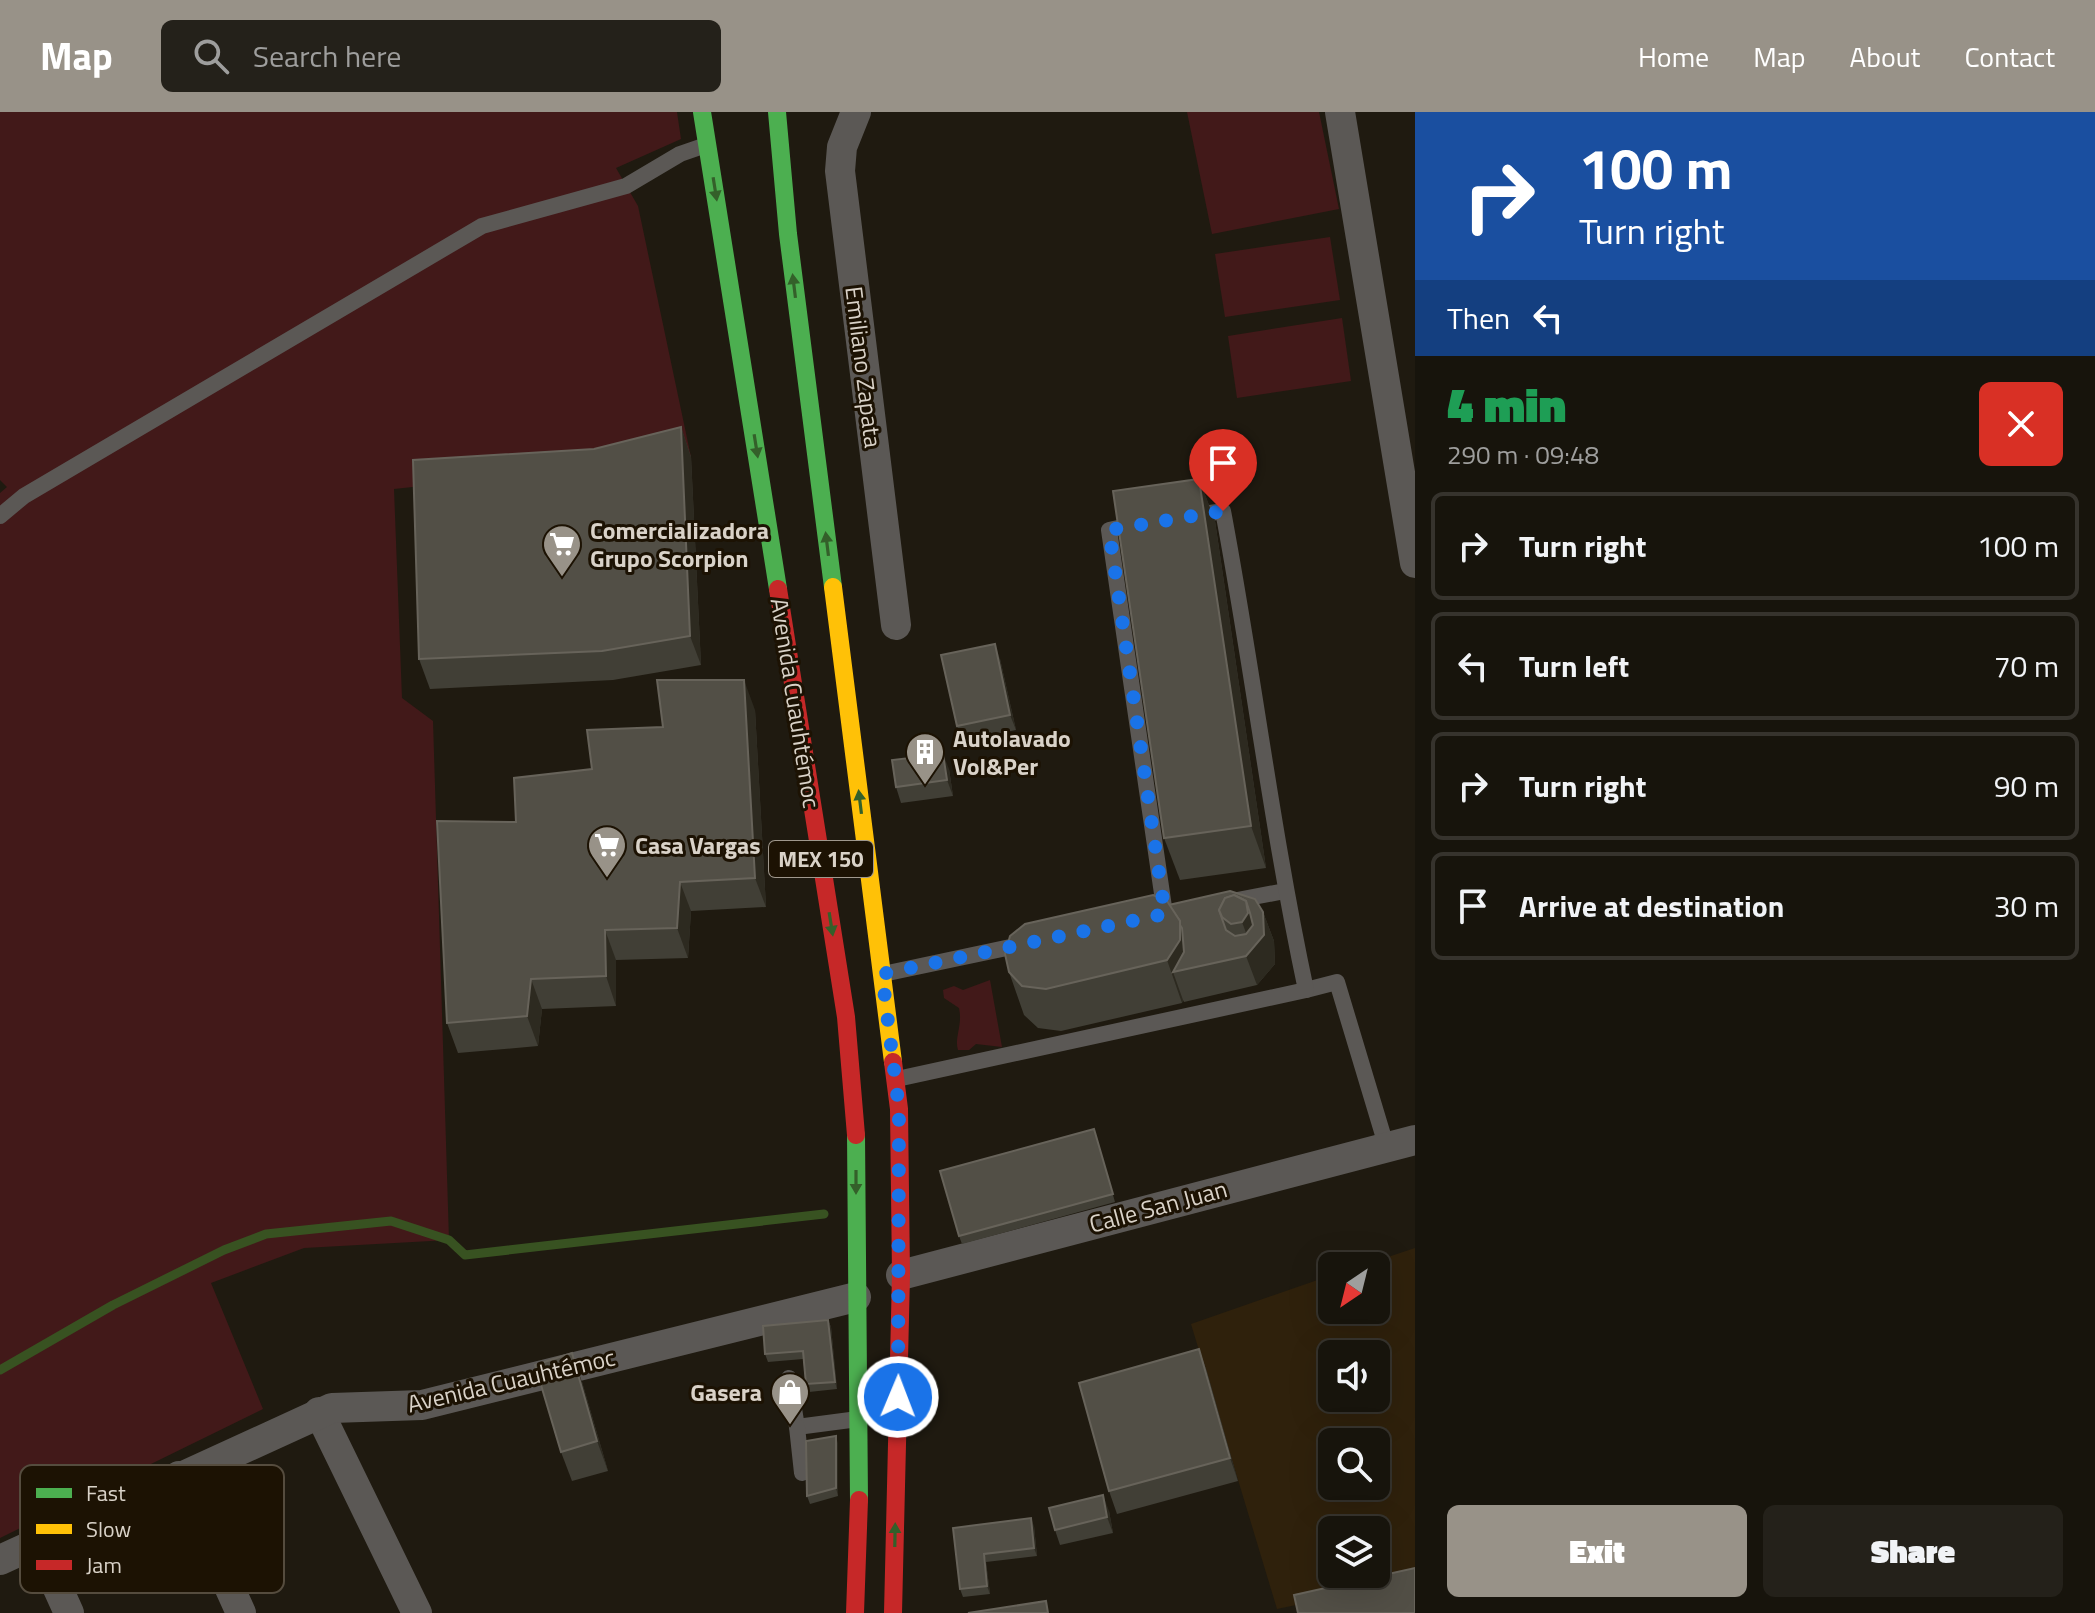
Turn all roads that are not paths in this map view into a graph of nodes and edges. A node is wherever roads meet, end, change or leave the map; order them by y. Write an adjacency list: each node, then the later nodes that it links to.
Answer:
1 (702, 112): 5 (main road, Avenida Cuauhtémoc / MEX 150)
2 (777, 112): 15 (main road, MEX 150, one-way to 2)
3 (856, 112): 10 (street, Emiliano Zapata)
4 (1340, 112): 9 (street)
5 (708, 144): 6 (lane); 20 (main road, Avenida Cuauhtémoc / MEX 150, one-way to 20)
6 (0, 516)
7 (1179, 518): 11 (lane)
8 (1150, 522): 13 (lane)
9 (1415, 563)
10 (896, 625)
11 (1285, 891): 12 (lane); 16 (lane)
12 (1210, 906)
13 (1165, 914)
14 (1046, 939): 15 (lane)
15 (882, 974): 17 (main road, MEX 150)
16 (1306, 990): 17 (lane); 18 (lane)
17 (895, 1079): 19 (main road, MEX 150)
18 (1400, 1142): 19 (street, Calle San Juan)
19 (901, 1275): 35 (main road, MEX 150, one-way to 19)
20 (856, 1297): 22 (street, Avenida Cuauhtémoc); 23 (main road, Avenida Cuauhtémoc / MEX 150)
21 (789, 1378): 24 (lane)
22 (319, 1412): 25 (street, Avenida Cuauhtémoc); 33 (street)
23 (859, 1418): 24 (lane); 34 (main road, Avenida Cuauhtémoc / MEX 150)
24 (797, 1427): 26 (lane)
25 (203, 1465)
26 (802, 1473)
27 (20, 1550): 28 (street, Avenida Cuauhtémoc)
28 (0, 1560)
29 (60, 1593): 31 (street)
30 (232, 1593): 32 (street)
31 (69, 1613)
32 (241, 1613)
33 (417, 1613)
34 (855, 1613)
35 (893, 1613)

